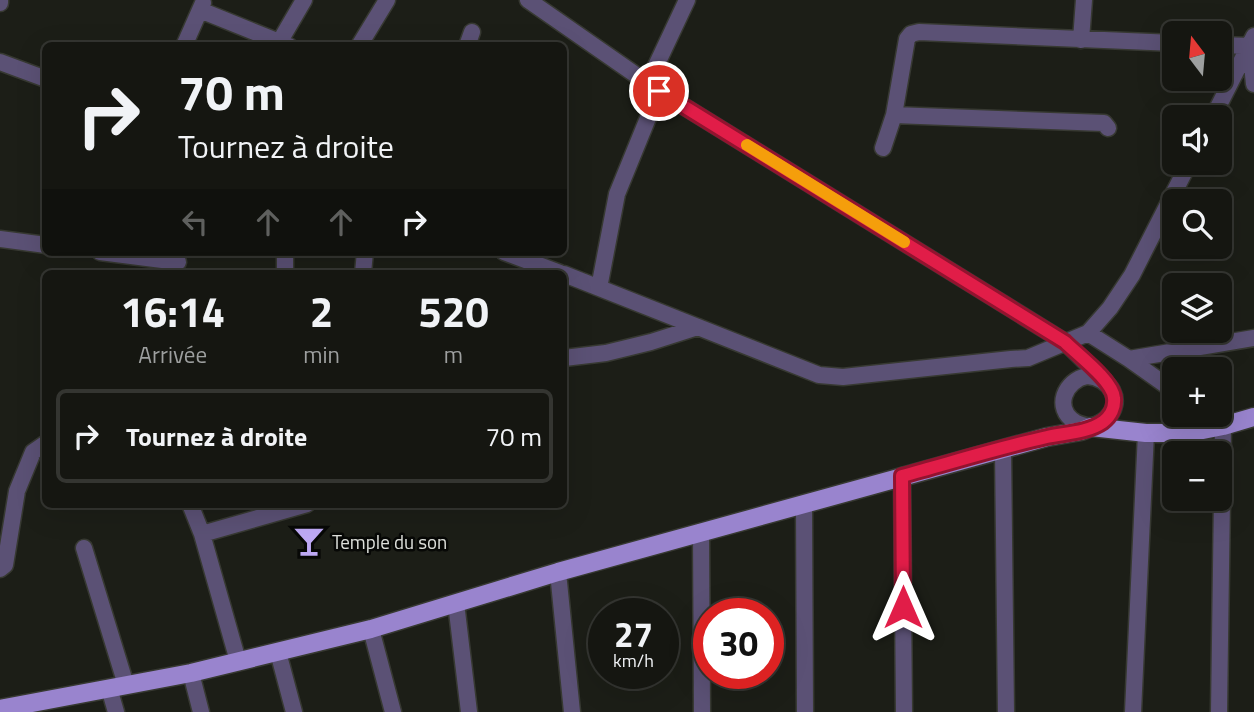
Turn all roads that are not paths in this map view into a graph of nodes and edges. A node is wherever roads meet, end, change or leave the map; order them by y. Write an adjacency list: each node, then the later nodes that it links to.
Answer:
1 (304, 0): 11 (street)
2 (387, 0): 12 (street)
3 (528, 0): 18 (street)
4 (687, 0): 18 (street)
5 (1084, 0): 7 (street)
6 (202, 5): 9 (street); 10 (street)
7 (1081, 40): 13 (street); 20 (street)
8 (1252, 41): 14 (street); 17 (street); 19 (street)
9 (186, 42)
10 (283, 42)
11 (285, 42)
12 (361, 42)
13 (1162, 43)
14 (1232, 44)
15 (0, 62): 16 (street)
16 (42, 78)
17 (1254, 84)
18 (653, 87): 31 (street); 35 (street)
19 (1219, 105)
20 (894, 114): 21 (street); 22 (street)
21 (1108, 128)
22 (883, 148)
23 (1183, 175): 33 (street)
24 (0, 239): 25 (street)
25 (42, 244)
26 (131, 256): 28 (street)
27 (515, 256): 29 (street)
28 (178, 262)
29 (551, 270)
30 (567, 276): 31 (street)
31 (599, 288): 32 (street)
32 (698, 327): 35 (street); 36 (street)
33 (1088, 333): 35 (street); 37 (street)
34 (1254, 338): 37 (street)
35 (1065, 342): 38 (street)
36 (567, 358)
37 (1129, 359): 39 (street)
38 (1105, 382): 42 (street); 42 (street)
39 (1162, 382)
40 (1254, 417): 41 (main road)
41 (1232, 423)
42 (1091, 427): 45 (main road); 47 (main road)
43 (1218, 427): 45 (main road)
44 (1223, 427): 75 (street)
45 (1146, 433): 74 (street)
46 (42, 446): 55 (street)
47 (1003, 449): 48 (main road); 73 (street)
48 (902, 476): 49 (main road); 72 (street)
49 (804, 504): 52 (main road); 71 (street)
50 (192, 508): 53 (street)
51 (293, 508): 53 (street)
52 (701, 532): 56 (main road); 70 (street)
53 (202, 534): 60 (street)
54 (84, 548): 62 (street)
55 (0, 569)
56 (558, 572): 57 (main road); 69 (street)
57 (456, 603): 58 (main road); 68 (street)
58 (371, 629): 59 (main road); 67 (street)
59 (278, 652): 60 (main road); 66 (street)
60 (238, 661): 61 (main road)
61 (191, 673): 62 (main road); 65 (street)
62 (118, 686): 63 (main road); 64 (street)
63 (0, 709)
64 (116, 712)
65 (201, 712)
66 (294, 712)
67 (393, 712)
68 (469, 712)
69 (572, 712)
70 (702, 712)
71 (805, 712)
72 (904, 712)
73 (1006, 712)
74 (1133, 712)
75 (1219, 712)

